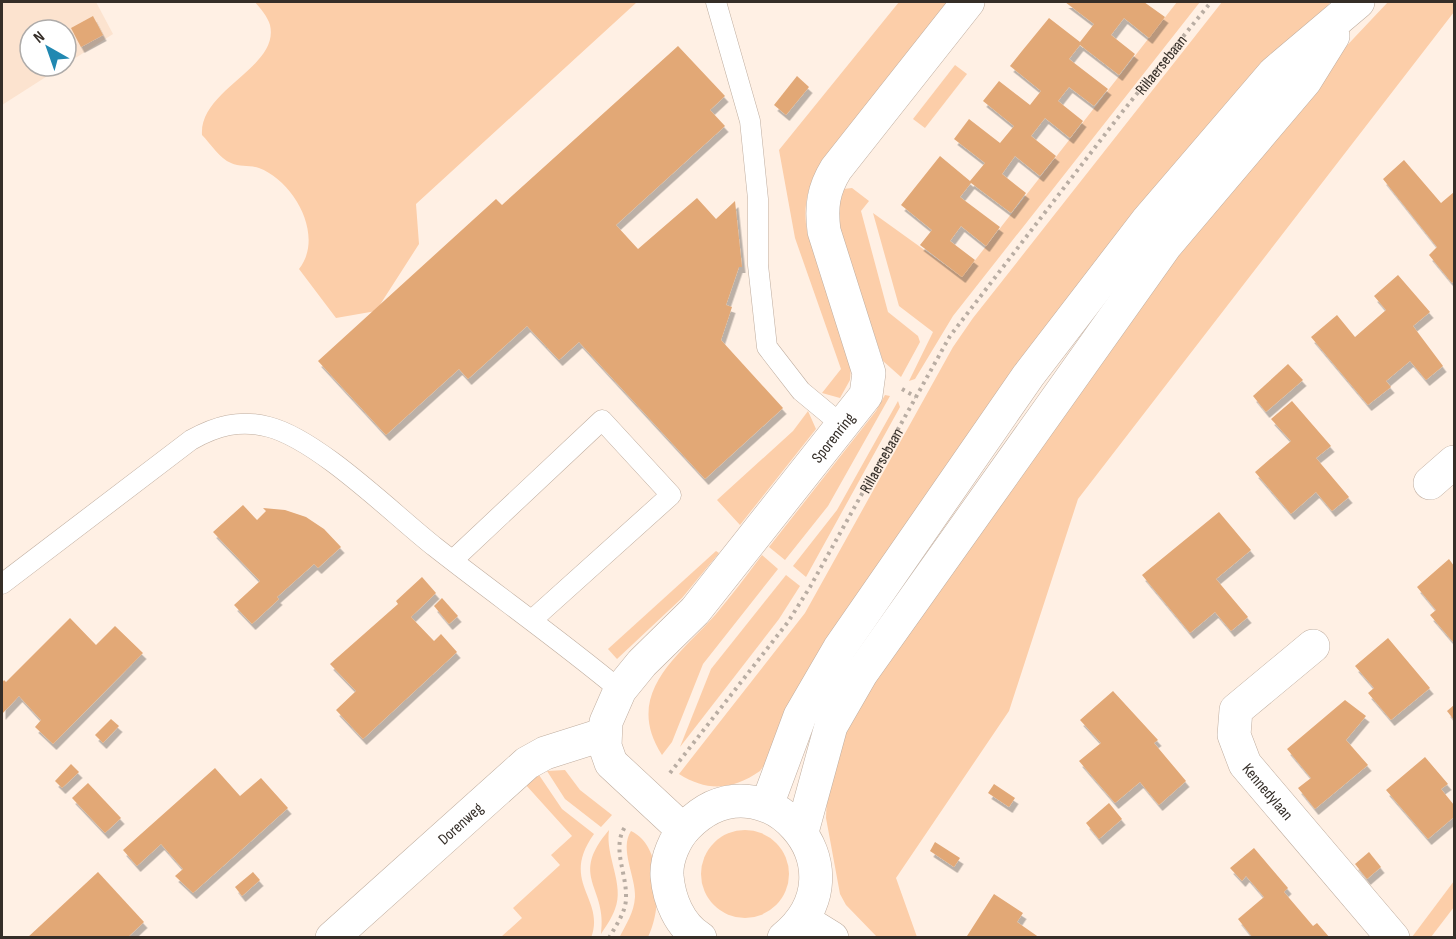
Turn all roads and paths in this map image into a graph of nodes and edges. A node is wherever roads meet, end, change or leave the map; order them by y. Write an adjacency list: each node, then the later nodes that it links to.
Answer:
1 (716, 2): 5 (lane)
2 (968, 2): 5 (street, Sporenring)
3 (1211, 2): 14 (path, Rillaersebaan)
4 (1355, 4): 15 (street); 17 (street)
5 (842, 425): 12 (street, Sporenring)
6 (1455, 462): 7 (street)
7 (1430, 483)
8 (453, 560): 9 (lane); 10 (lane); 10 (lane)
9 (2, 584)
10 (532, 620): 12 (lane)
11 (1313, 646): 23 (street, Kennedylaan)
12 (620, 690): 13 (street, Sporenring)
13 (605, 734): 14 (street, Sporenring); 20 (street, Dorenweg)
14 (649, 799): 16 (street, Sporenring); 21 (path, Rillaersebaan)
15 (767, 805): 16 (street); 17 (street)
16 (682, 830): 19 (street)
17 (802, 832): 18 (street)
18 (793, 929): 22 (street)
19 (681, 930)
20 (332, 938)
21 (609, 938)
22 (832, 938)
23 (1394, 938)

